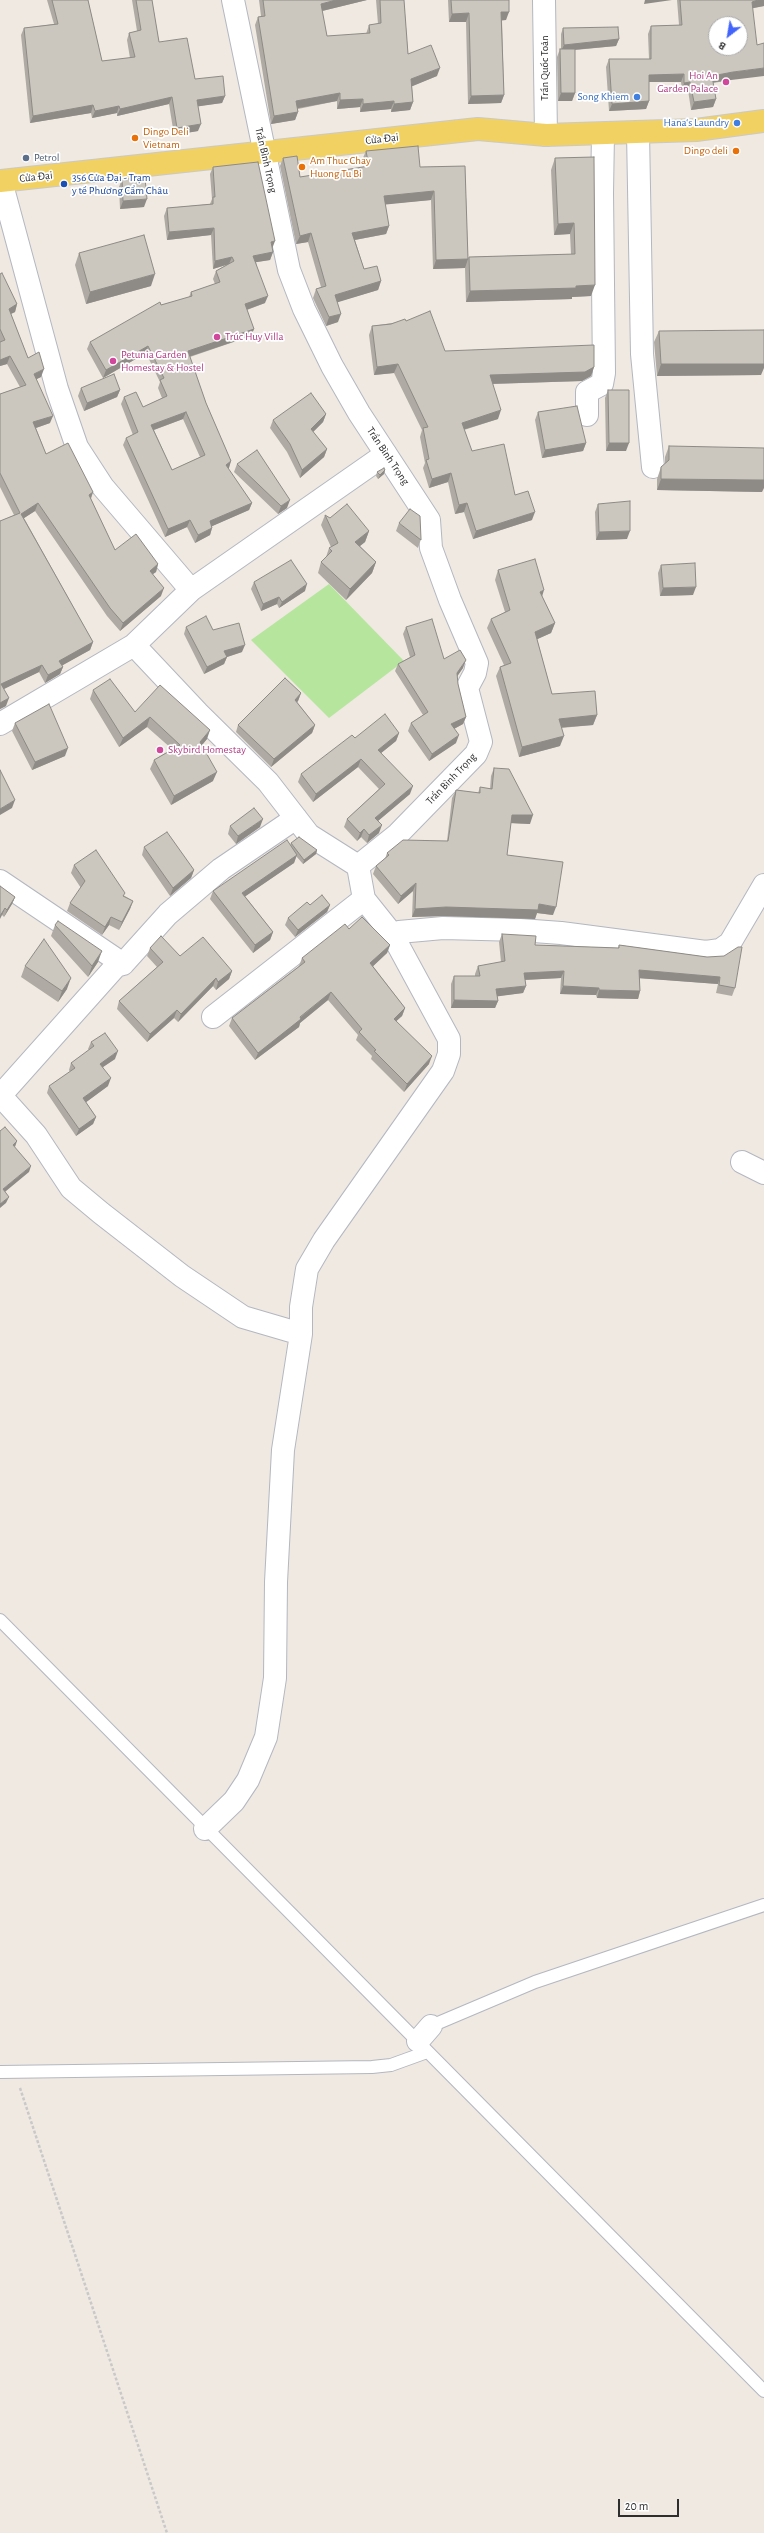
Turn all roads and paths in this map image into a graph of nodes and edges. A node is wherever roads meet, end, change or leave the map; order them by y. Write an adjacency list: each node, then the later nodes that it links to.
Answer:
1 (233, 0): 7 (street, Trần Bình Trọng)
2 (544, 0): 6 (street, Trần Quốc Toản)
3 (764, 121): 4 (main road, Cửa Đại)
4 (638, 132): 5 (main road, Cửa Đại); 11 (street)
5 (603, 134): 6 (main road, Cửa Đại); 9 (street)
6 (546, 135): 7 (main road, Cửa Đại)
7 (264, 152): 8 (main road, Cửa Đại); 10 (street, Trần Bình Trọng)
8 (1, 181): 12 (street)
9 (587, 415)
10 (386, 454): 12 (street); 16 (street, Trần Bình Trọng)
11 (653, 467)
12 (191, 590): 13 (street)
13 (134, 644): 14 (street); 15 (street)
14 (0, 724)
15 (296, 818): 16 (street); 21 (street)
16 (358, 866): 19 (street)
17 (0, 881): 21 (street)
18 (764, 885): 20 (street)
19 (364, 899): 20 (street); 22 (street)
20 (392, 934): 26 (street)
21 (123, 964): 23 (street)
22 (214, 1017)
23 (0, 1096): 26 (street)
24 (742, 1162): 25 (street)
25 (764, 1173)
26 (301, 1334): 28 (street)
27 (0, 1620): 28 (lane)
28 (205, 1829): 30 (lane)
29 (764, 1905): 30 (lane)
30 (426, 2039): 32 (lane); 33 (lane)
31 (0, 2072): 32 (lane)
32 (15, 2072): 34 (path)
33 (764, 2391)
34 (167, 2533)

